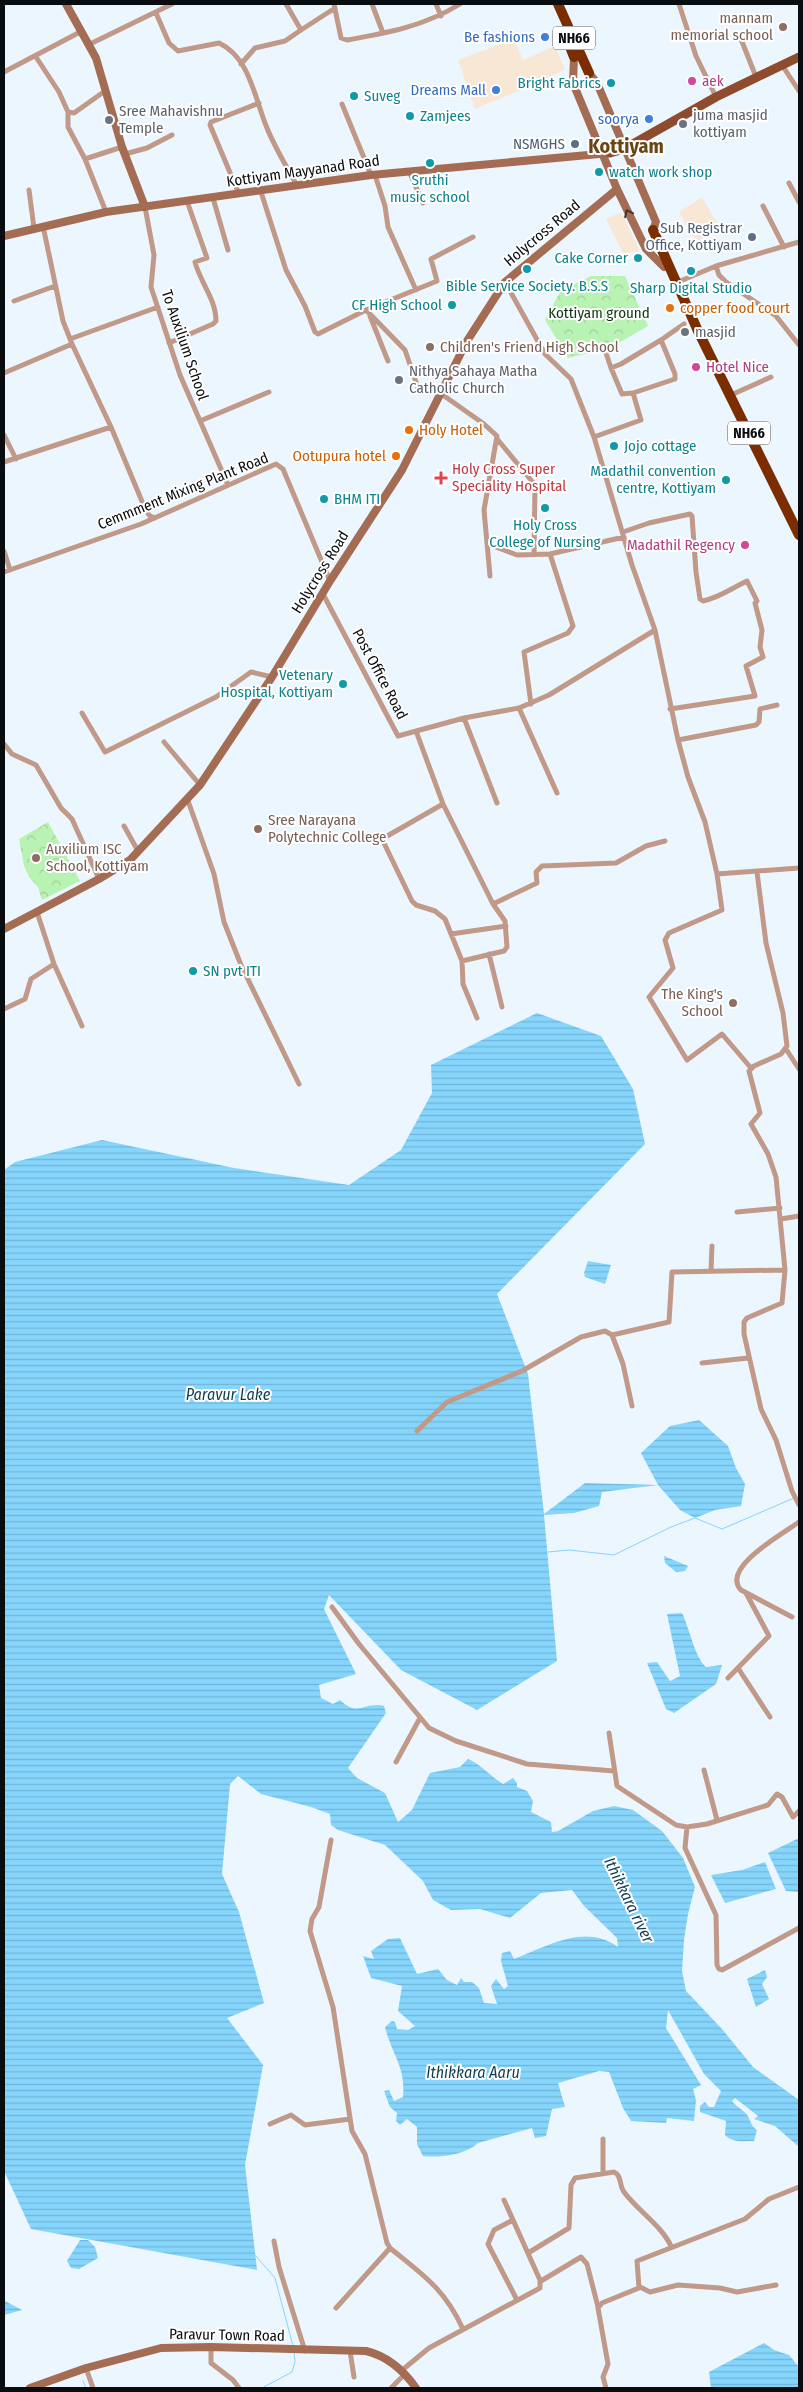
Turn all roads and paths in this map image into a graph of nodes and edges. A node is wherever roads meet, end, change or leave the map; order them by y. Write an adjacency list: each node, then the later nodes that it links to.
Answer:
1 (66, 4): 14 (main road)
2 (170, 4): 11 (street)
3 (286, 4): 13 (street)
4 (372, 4): 15 (street)
5 (436, 4): 12 (street)
6 (460, 4): 12 (street)
7 (551, 4): 19 (highway, NH66)
8 (558, 4): 24 (highway, NH66)
9 (679, 4): 28 (street)
10 (334, 6): 13 (street); 15 (street)
11 (156, 13): 17 (street); 21 (street)
12 (440, 16): 15 (street)
13 (301, 30): 21 (street)
14 (82, 32): 17 (main road); 18 (street)
15 (383, 33)
16 (739, 34): 25 (street)
17 (88, 45): 26 (main road)
18 (36, 57): 23 (street); 31 (street)
19 (574, 57): 35 (main road)
20 (799, 57): 22 (main road)
21 (241, 64): 29 (street)
22 (782, 65): 25 (main road); 27 (street)
23 (4, 72)
24 (589, 74): 33 (main road)
25 (756, 77): 28 (main road)
26 (105, 91): 31 (street); 34 (main road)
27 (799, 91)
28 (716, 97): 33 (main road)
29 (259, 102): 40 (street); 44 (street)
30 (342, 104): 38 (street)
31 (68, 112): 36 (street)
32 (172, 135): 34 (street)
33 (623, 147): 35 (main road); 53 (main road)
34 (124, 150): 36 (street); 50 (main road)
35 (606, 153): 37 (main road, Kottiyam Mayyanad Road); 41 (main road)
36 (85, 159): 51 (street)
37 (409, 171): 38 (main road, Kottiyam Mayyanad Road); 48 (street)
38 (373, 175): 40 (main road, Kottiyam Mayyanad Road); 64 (street)
39 (789, 183): 47 (street)
40 (297, 186): 43 (main road, Kottiyam Mayyanad Road)
41 (617, 189): 60 (main road, one-way to 41); 61 (main road, Holycross Road)
42 (29, 190): 52 (street)
43 (261, 192): 44 (main road, Kottiyam Mayyanad Road); 67 (street)
44 (239, 194): 45 (main road, Kottiyam Mayyanad Road)
45 (213, 198): 46 (main road, Kottiyam Mayyanad Road); 58 (street)
46 (187, 201): 50 (main road, Kottiyam Mayyanad Road); 72 (street)
47 (799, 202)
48 (423, 203)
49 (763, 206): 57 (street)
50 (145, 207): 51 (main road, Kottiyam Mayyanad Road); 66 (street, To Auxilium School)
51 (106, 212): 52 (main road, Kottiyam Mayyanad Road)
52 (38, 227): 54 (main road, Kottiyam Mayyanad Road); 63 (street)
53 (653, 230): 62 (highway, NH66)
54 (4, 236)
55 (473, 237): 64 (street)
56 (799, 242): 57 (street)
57 (784, 247): 59 (street)
58 (228, 250)
59 (716, 266): 62 (street); 73 (street)
60 (664, 268): 69 (highway, NH66)
61 (504, 282): 81 (main road, Holycross Road); 87 (street)
62 (678, 282): 69 (highway, NH66)
63 (56, 286): 65 (street); 71 (street)
64 (416, 290): 67 (street)
65 (14, 301)
66 (158, 307): 71 (street); 72 (street, To Auxilium School)
67 (368, 311): 75 (street); 79 (street)
68 (684, 324): 70 (street)
69 (698, 331): 83 (highway, NH66)
70 (661, 340): 76 (street); 82 (street)
71 (71, 342): 77 (street); 85 (street)
72 (169, 343): 84 (street, To Auxilium School)
73 (799, 345)
74 (605, 350): 76 (street)
75 (388, 361)
76 (611, 368): 82 (street)
77 (4, 373)
78 (771, 377): 83 (street)
79 (418, 388)
80 (269, 392): 84 (street)
81 (439, 392): 88 (street); 101 (main road, Holycross Road)
82 (633, 393): 87 (street)
83 (731, 395): 94 (highway, NH66)
84 (200, 421): 91 (street, To Auxilium School)
85 (111, 427): 89 (street); 92 (street)
86 (4, 434): 89 (street)
87 (594, 437): 93 (street)
88 (498, 440): 95 (street); 97 (street)
89 (16, 459): 90 (street)
90 (4, 462)
91 (228, 485): 92 (street, Cemmment Mixing Plant Road); 101 (street, Cemmment Mixing Plant Road)
92 (156, 518): 99 (street, Cemmment Mixing Plant Road)
93 (624, 534): 98 (street); 103 (street); 108 (street)
94 (799, 535)
95 (488, 544): 97 (street); 100 (street)
96 (4, 551): 99 (street)
97 (534, 554): 98 (street)
98 (550, 554): 105 (street)
99 (7, 571)
100 (490, 576)
101 (330, 581): 102 (main road, Holycross Road)
102 (323, 594): 104 (main road, Holycross Road); 111 (street, Post Office Road)
103 (655, 630): 105 (street, Post Office Road); 108 (street)
104 (272, 677): 109 (street); 115 (main road, Holycross Road)
105 (531, 704): 107 (street, Post Office Road)
106 (777, 705): 112 (street)
107 (519, 708): 110 (street, Post Office Road); 116 (street)
108 (670, 709): 112 (street)
109 (82, 713)
110 (464, 718): 111 (street, Post Office Road); 118 (street)
111 (416, 731): 119 (street)
112 (678, 740): 127 (street)
113 (164, 742): 115 (street)
114 (4, 744): 128 (street)
115 (200, 784): 117 (main road, Holycross Road)
116 (557, 793)
117 (187, 798): 122 (main road, Holycross Road); 144 (street)
118 (497, 803)
119 (443, 804): 123 (street); 129 (street)
120 (124, 826): 122 (street)
121 (665, 841): 129 (street)
122 (138, 851): 128 (main road, Holycross Road)
123 (395, 866): 125 (street); 133 (street)
124 (799, 868): 126 (street)
125 (389, 870)
126 (757, 872): 127 (street); 141 (street)
127 (717, 874): 142 (street)
128 (99, 879): 130 (main road, Holycross Road)
129 (493, 904): 131 (street)
130 (37, 912): 132 (main road, Holycross Road); 136 (street)
131 (506, 926): 133 (street); 134 (street)
132 (4, 929)
133 (451, 934): 135 (street)
134 (489, 954): 135 (street); 137 (street)
135 (462, 961): 139 (street)
136 (54, 964): 138 (street); 140 (street)
137 (502, 1007)
138 (4, 1009)
139 (477, 1018)
140 (82, 1026)
141 (786, 1049): 142 (street); 143 (street)
142 (751, 1068): 145 (street)
143 (799, 1068)
144 (299, 1084)
145 (780, 1208): 146 (street); 148 (street)
146 (737, 1212)
147 (799, 1216): 148 (street)
148 (781, 1218): 151 (street)
149 (712, 1246): 150 (street)
150 (711, 1270): 151 (street); 152 (street)
151 (785, 1270): 153 (street)
152 (612, 1335): 155 (street); 156 (street)
153 (748, 1358): 154 (street); 157 (street)
154 (702, 1363)
155 (632, 1406)
156 (417, 1431)
157 (798, 1502)
158 (799, 1522): 159 (street)
159 (746, 1592): 161 (street); 162 (street)
160 (332, 1607): 165 (street)
161 (792, 1617)
162 (738, 1668): 163 (street); 164 (street)
163 (728, 1678)
164 (770, 1717)
165 (420, 1718): 167 (street); 169 (street)
166 (609, 1733): 169 (street)
167 (396, 1762)
168 (704, 1770): 171 (street)
169 (614, 1771): 172 (street)
170 (799, 1811): 171 (street)
171 (717, 1820): 172 (street)
172 (687, 1827): 174 (street)
173 (331, 1840): 175 (street)
174 (799, 1928)
175 (350, 2119): 176 (street); 184 (street)
176 (270, 2124)
177 (603, 2139): 178 (street)
178 (603, 2173): 183 (street); 185 (street)
179 (799, 2187): 183 (street)
180 (504, 2200): 181 (street)
181 (513, 2220): 185 (street); 189 (street)
182 (274, 2242): 194 (street)
183 (671, 2246): 188 (street)
184 (390, 2248): 191 (street); 192 (street)
185 (528, 2253): 186 (street)
186 (541, 2282): 189 (street); 190 (street)
187 (776, 2285): 188 (street)
188 (640, 2287): 190 (street)
189 (517, 2300): 192 (street)
190 (598, 2307): 204 (street)
191 (336, 2308)
192 (463, 2329): 197 (street)
193 (212, 2347): 194 (main road, Paravur Town Road); 196 (main road, Paravur Town Road); 201 (street)
194 (302, 2351): 195 (main road, Paravur Town Road)
195 (350, 2351): 197 (main road, Paravur Town Road); 198 (street)
196 (86, 2368): 199 (main road, Paravur Town Road); 200 (street)
197 (403, 2372): 202 (street); 203 (main road, Paravur Town Road)
198 (354, 2377)
199 (30, 2388)
200 (93, 2388)
201 (239, 2388)
202 (391, 2388)
203 (416, 2388)
204 (606, 2388)

